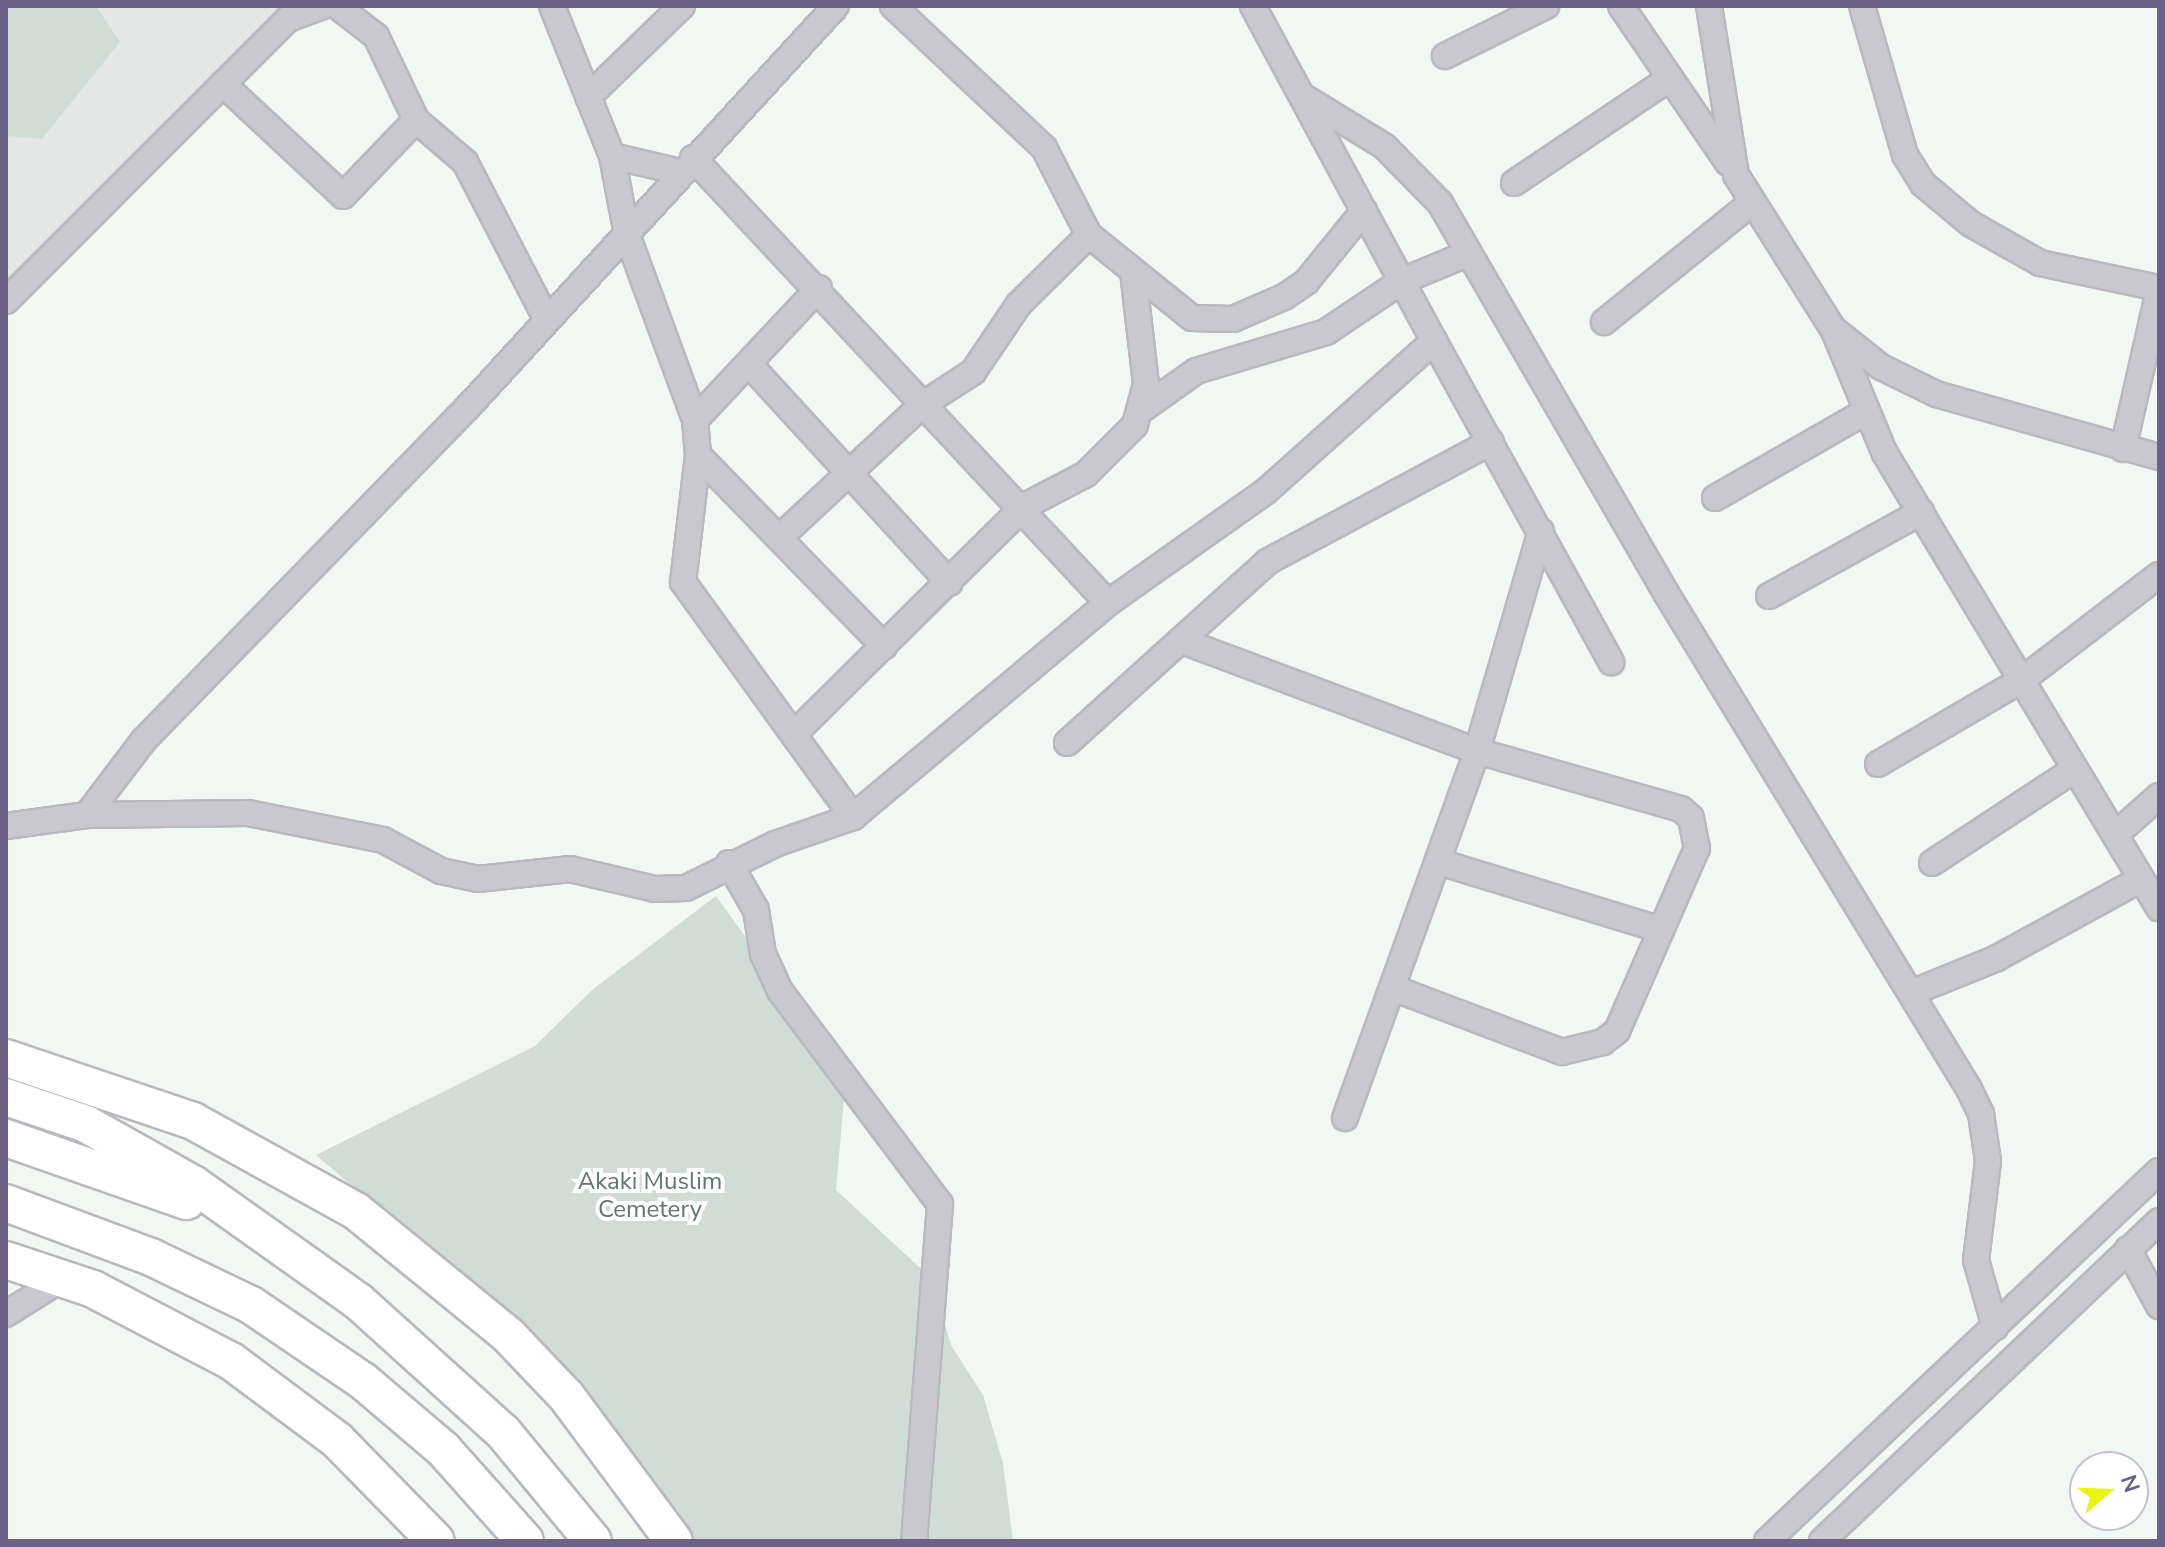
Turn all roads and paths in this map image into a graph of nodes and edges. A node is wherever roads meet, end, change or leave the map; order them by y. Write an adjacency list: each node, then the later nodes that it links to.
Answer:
1 (323, 6): 14 (street)
2 (337, 6): 17 (street)
3 (552, 6): 16 (street)
4 (836, 6): 19 (street)
5 (893, 6): 25 (street)
6 (1253, 6): 15 (street)
7 (1546, 6): 12 (street)
8 (1621, 6): 13 (street)
9 (1709, 6): 20 (street)
10 (1862, 6): 30 (street)
11 (679, 7): 16 (street)
12 (1445, 56)
13 (1670, 78): 20 (street); 21 (street)
14 (223, 84): 17 (street); 31 (street)
15 (1302, 96): 23 (street); 26 (street)
16 (588, 97): 18 (street)
17 (416, 120): 32 (street)
18 (612, 156): 19 (street); 24 (street)
19 (687, 165): 24 (street); 29 (street)
20 (1736, 175): 22 (street)
21 (1514, 183)
22 (1750, 204): 33 (street); 34 (street)
23 (1364, 211): 27 (street); 28 (street)
24 (627, 235): 32 (street); 40 (street)
25 (1089, 235): 27 (street); 37 (street)
26 (1467, 254): 28 (street); 76 (street)
27 (1133, 272): 38 (street)
28 (1402, 281): 35 (street); 38 (street)
29 (819, 288): 36 (street); 37 (street)
30 (2159, 289): 42 (street)
31 (6, 301)
32 (547, 320): 65 (street)
33 (1604, 322)
34 (1833, 329): 39 (street); 42 (street)
35 (1434, 341): 41 (street); 54 (street)
36 (749, 364): 40 (street); 45 (street)
37 (922, 405): 45 (street); 47 (street)
38 (1144, 408): 47 (street)
39 (1867, 411): 46 (street); 48 (street)
40 (695, 420): 43 (street)
41 (1491, 442): 49 (street); 55 (street)
42 (2123, 449): 44 (street)
43 (698, 455): 50 (street); 59 (street)
44 (2159, 457)
45 (849, 473): 50 (street); 52 (street)
46 (1715, 498)
47 (1023, 507): 52 (street); 54 (street)
48 (1921, 512): 53 (street); 58 (street)
49 (1541, 531): 57 (street); 61 (street)
50 (779, 538): 56 (street)
51 (2159, 575): 58 (street)
52 (950, 583): 56 (street)
53 (1769, 596)
54 (1108, 603): 66 (street)
55 (1185, 642): 60 (street); 61 (street)
56 (884, 646): 59 (street)
57 (1611, 662)
58 (2022, 680): 62 (street); 63 (street)
59 (796, 732): 66 (street)
60 (1067, 743)
61 (1477, 751): 69 (street); 74 (street)
62 (1878, 764)
63 (2075, 769): 68 (street); 71 (street)
64 (2159, 796): 68 (street)
65 (87, 815): 67 (street); 70 (street)
66 (853, 817): 70 (street)
67 (11, 830)
68 (2115, 835): 72 (street)
69 (1439, 862): 74 (street); 75 (street)
70 (729, 863): 97 (street)
71 (1932, 863)
72 (2141, 879): 73 (street); 76 (street)
73 (2159, 908)
74 (1661, 930): 75 (street)
75 (1395, 989): 79 (street)
76 (1911, 993): 92 (street)
77 (6, 1058): 96 (highway)
78 (6, 1097): 88 (highway)
79 (1345, 1118)
80 (6, 1138): 88 (highway)
81 (2159, 1171): 92 (street)
82 (6, 1203): 84 (highway)
83 (6, 1215): 84 (highway)
84 (50, 1218): 94 (highway)
85 (2159, 1221): 86 (street)
86 (2128, 1249): 90 (street); 99 (street)
87 (6, 1260): 89 (highway)
88 (310, 1268): 95 (highway)
89 (62, 1279): 91 (street); 93 (highway)
90 (2159, 1306)
91 (6, 1314)
92 (1995, 1327): 98 (street)
93 (436, 1541)
94 (525, 1541)
95 (593, 1541)
96 (674, 1541)
97 (914, 1541)
98 (1767, 1541)
99 (1822, 1541)

